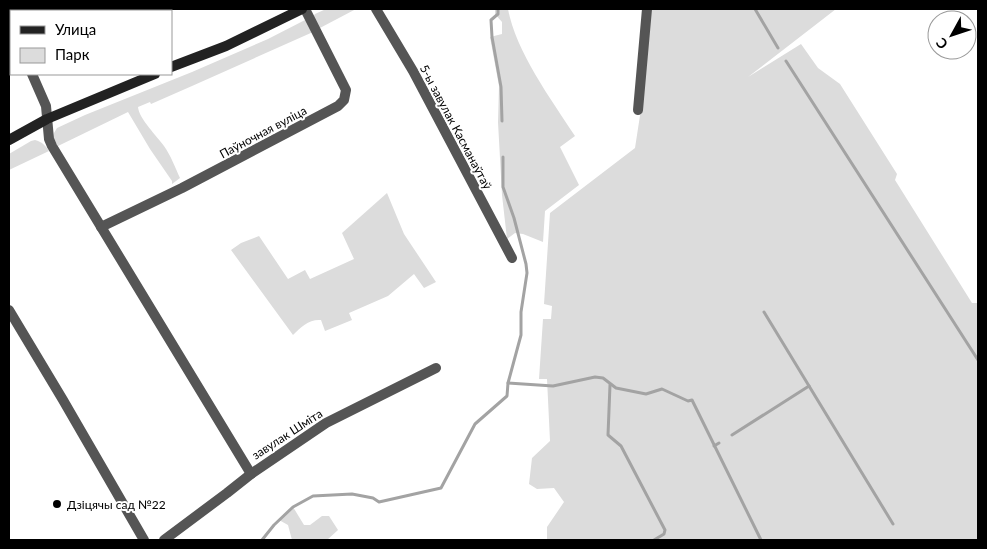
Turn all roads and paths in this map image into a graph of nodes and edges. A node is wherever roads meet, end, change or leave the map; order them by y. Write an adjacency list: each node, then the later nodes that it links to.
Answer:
1 (304, 9): 4 (main road); 10 (street, Паўночная вуліца)
2 (376, 9): 11 (street, 5-ы завулак Касманаўтаў)
3 (647, 9): 7 (street)
4 (172, 67)
5 (32, 75): 8 (street)
6 (149, 75): 8 (main road)
7 (638, 110)
8 (47, 119): 9 (main road); 10 (street)
9 (9, 140)
10 (101, 227): 14 (street)
11 (512, 258)
12 (9, 310): 15 (street)
13 (436, 368): 14 (street, завулак Шміта)
14 (251, 474): 16 (street, завулак Шміта)
15 (144, 540)
16 (164, 540)

